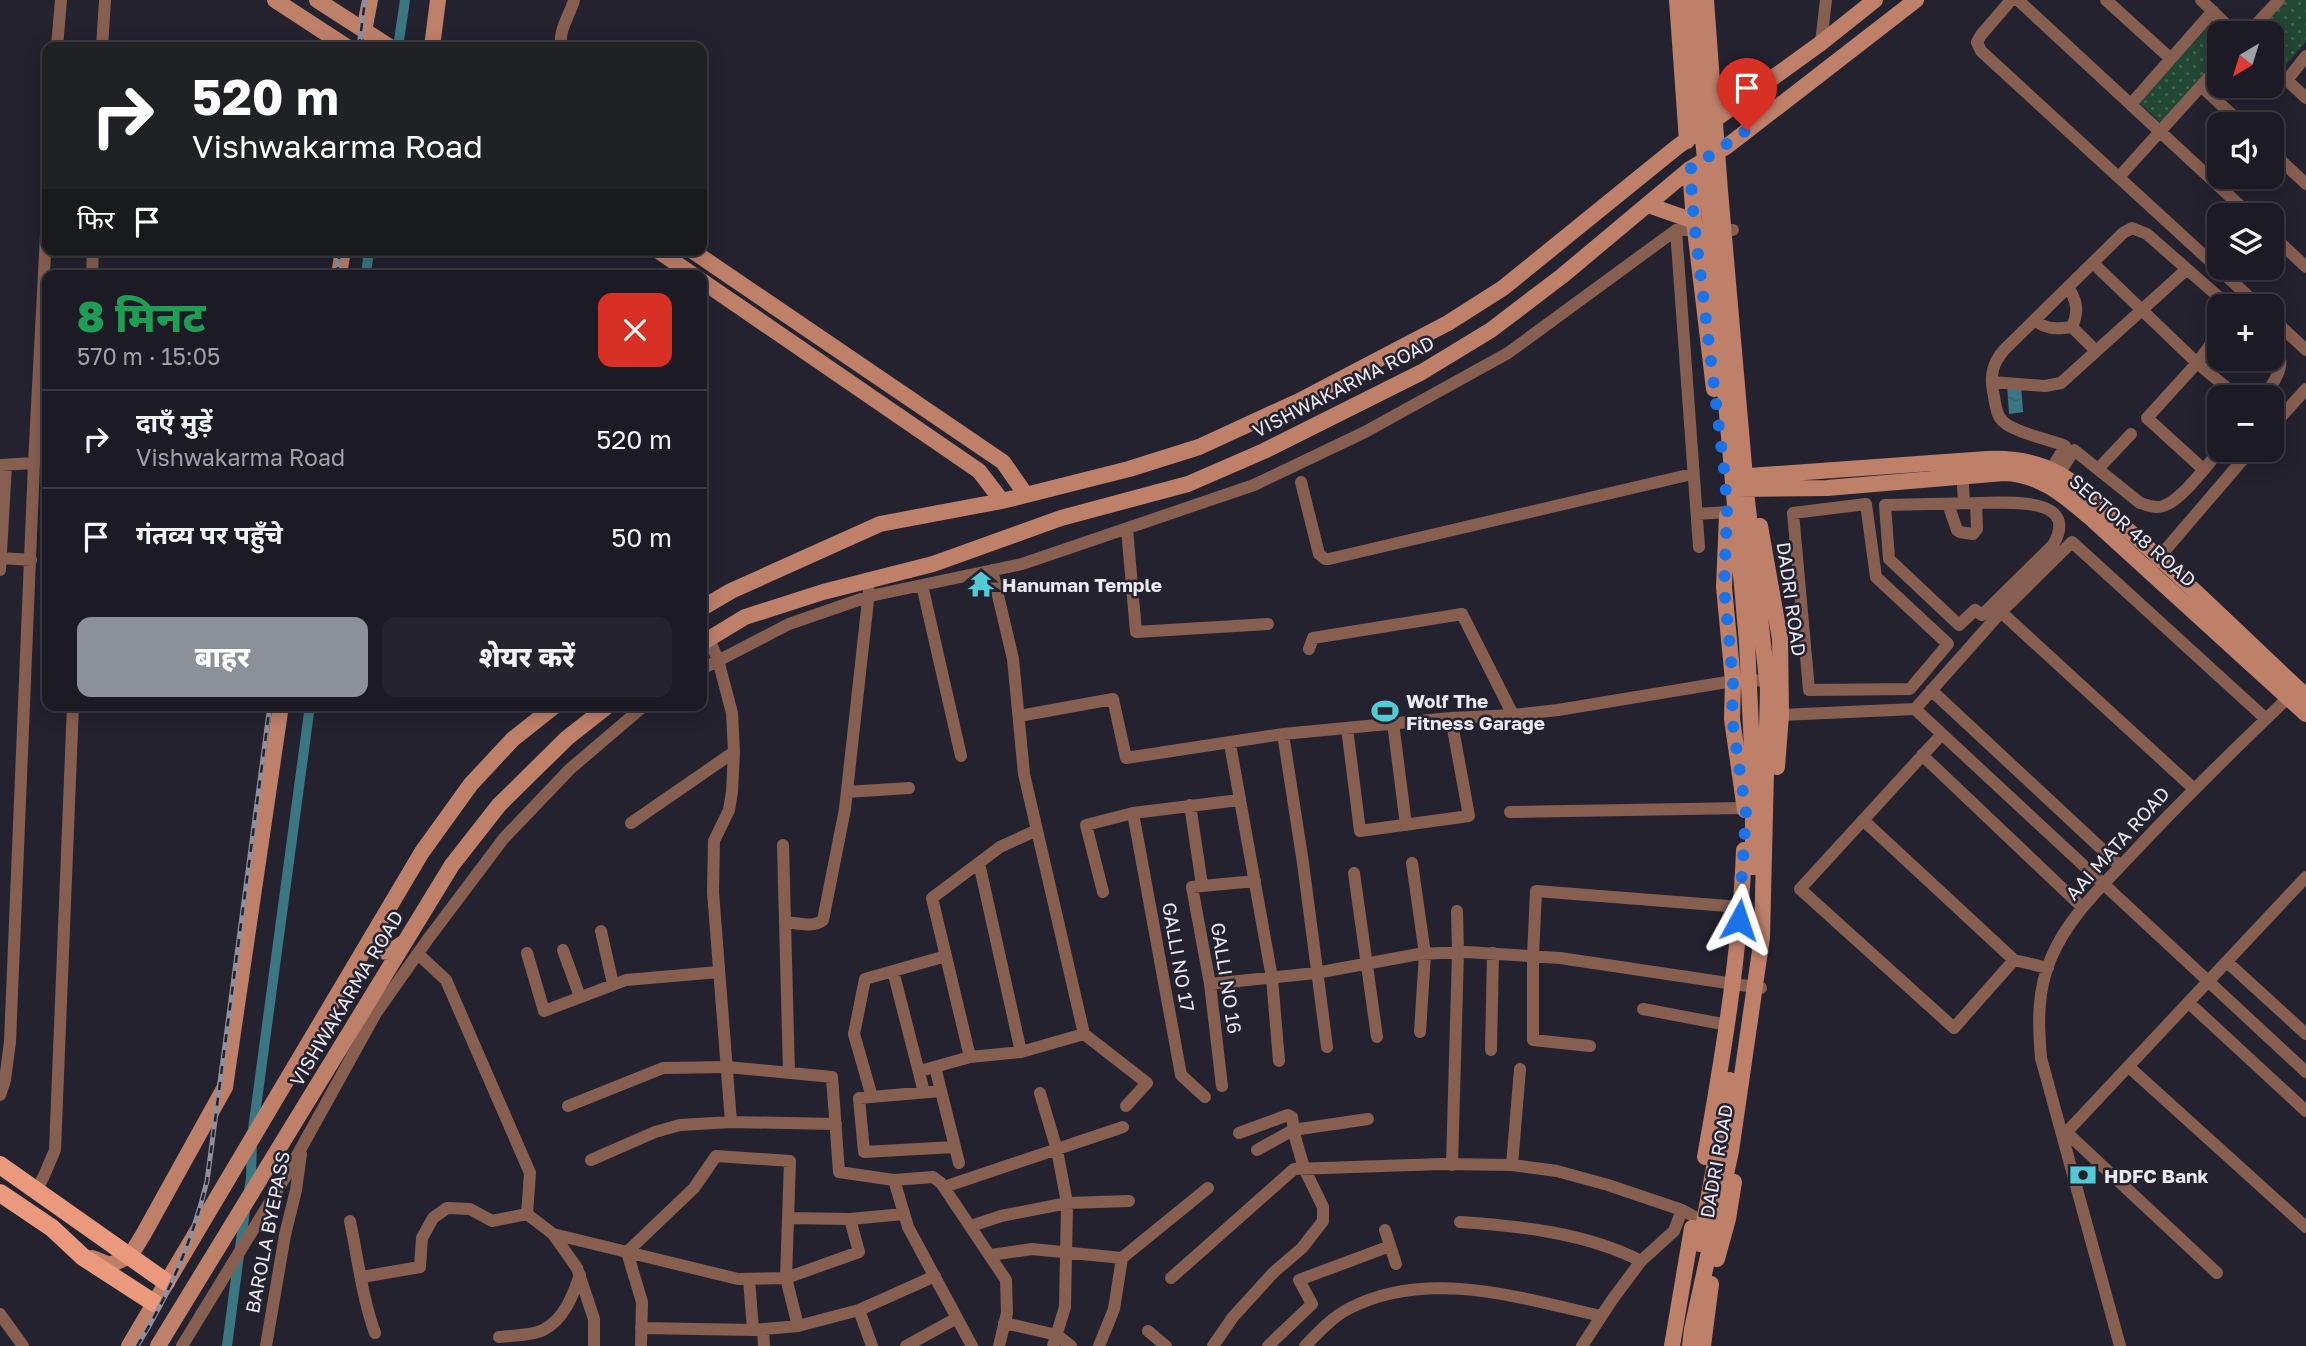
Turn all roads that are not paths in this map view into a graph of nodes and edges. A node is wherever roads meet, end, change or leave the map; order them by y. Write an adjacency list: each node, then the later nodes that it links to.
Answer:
1 (61, 0): 24 (street)
2 (105, 0): 25 (street)
3 (275, 0): 26 (main road)
4 (317, 0): 23 (main road)
5 (370, 0): 23 (main road)
6 (438, 0): 28 (main road)
7 (574, 0): 29 (street)
8 (1677, 0): 42 (main road)
9 (1691, 0): 315 (main road)
10 (1706, 0): 316 (main road)
11 (1714, 0): 40 (main road)
12 (1825, 0): 30 (street)
13 (1875, 0): 30 (main road, VISHWAKARMA ROAD)
14 (1916, 0): 43 (main road, VISHWAKARMA ROAD)
15 (2011, 0): 46 (street)
16 (2018, 0): 38 (street)
17 (2106, 0): 32 (street)
18 (2201, 0): 20 (street)
19 (2279, 0): 22 (street)
20 (2213, 11): 21 (street); 32 (street)
21 (2223, 21)
22 (2259, 21)
23 (366, 32): 27 (main road)
24 (57, 42)
25 (102, 42)
26 (339, 42)
27 (382, 42)
28 (433, 42)
29 (561, 42)
30 (1821, 43): 40 (main road, VISHWAKARMA ROAD)
31 (2306, 56): 35 (street)
32 (2171, 59): 38 (street)
33 (2284, 77): 35 (street)
34 (2207, 79): 36 (street)
35 (2287, 80): 37 (street)
36 (2201, 86): 39 (street); 41 (street)
37 (2306, 97)
38 (2131, 104): 41 (street)
39 (2229, 112)
40 (1721, 116): 42 (main road, VISHWAKARMA ROAD)
41 (2160, 131): 46 (street); 48 (street)
42 (1687, 141): 95 (main road, VISHWAKARMA ROAD)
43 (1726, 147): 45 (main road, VISHWAKARMA ROAD); 52 (main road, DADRI ROAD)
44 (2284, 163): 47 (street)
45 (1690, 169): 49 (main road, VISHWAKARMA ROAD); 50 (main road, DADRI ROAD)
46 (2119, 177): 63 (street)
47 (2306, 184)
48 (2237, 203)
49 (1648, 205): 50 (main road); 94 (main road, VISHWAKARMA ROAD)
50 (1695, 226): 51 (street); 52 (street); 65 (main road, DADRI ROAD)
51 (1676, 230): 89 (street); 101 (street)
52 (1732, 230): 64 (main road, DADRI ROAD)
53 (2284, 246): 57 (street)
54 (666, 256): 59 (main road)
55 (700, 256): 95 (main road)
56 (2093, 263): 58 (street); 61 (street); 66 (street)
57 (2306, 267)
58 (2187, 269): 62 (street); 66 (street)
59 (686, 270)
60 (707, 284): 96 (main road)
61 (2068, 287): 68 (street); 69 (street)
62 (2215, 294)
63 (2246, 294)
64 (1738, 297): 65 (main road); 91 (main road, DADRI ROAD)
65 (1703, 300): 92 (main road, DADRI ROAD)
66 (2142, 309): 74 (street); 75 (street)
67 (42, 311): 83 (street)
68 (2035, 320): 69 (street); 76 (street)
69 (2073, 327): 74 (street)
70 (2284, 329): 72 (street)
71 (2306, 330): 72 (street)
72 (2301, 345)
73 (2207, 349): 75 (street)
74 (2096, 351): 76 (street)
75 (2197, 363): 77 (street); 87 (street)
76 (1992, 382): 88 (street)
77 (2224, 385)
78 (2306, 389): 79 (street)
79 (2284, 414)
80 (2131, 434): 86 (street)
81 (2209, 462): 87 (street)
82 (2241, 462): 107 (street)
83 (34, 463): 84 (street); 106 (street)
84 (3, 465): 105 (street)
85 (1962, 469): 88 (main road, SECTOR 48 ROAD); 91 (main road, SECTOR 48 ROAD); 93 (main road, SECTOR 48 ROAD); 97 (street); 107 (main road, SECTOR 48 ROAD)
86 (2098, 469): 87 (street); 88 (street)
87 (2203, 469)
88 (2055, 472): 107 (main road, SECTOR 48 ROAD)
89 (1692, 474): 90 (street); 102 (street)
90 (1301, 482)
91 (1753, 482): 92 (main road, SECTOR 48 ROAD); 93 (main road, SECTOR 48 ROAD); 120 (main road, DADRI ROAD)
92 (1725, 483): 100 (main road, DADRI ROAD)
93 (1827, 488): 99 (street)
94 (1161, 491): 101 (street); 111 (main road, VISHWAKARMA ROAD)
95 (1026, 495): 96 (main road, VISHWAKARMA ROAD)
96 (1002, 501): 112 (main road, VISHWAKARMA ROAD)
97 (1970, 503): 98 (street); 98 (street); 98 (street)
98 (1948, 504)
99 (1830, 509): 99 (street)
100 (1727, 512): 102 (street); 121 (main road, DADRI ROAD)
101 (1171, 514): 103 (street)
102 (1697, 514): 104 (street)
103 (1127, 529): 109 (street); 114 (street)
104 (1699, 547)
105 (1, 558): 106 (street); 108 (street)
106 (31, 560): 221 (street)
107 (2154, 563): 123 (main road, SECTOR 48 ROAD)
108 (0, 570)
109 (992, 570): 110 (street); 133 (street)
110 (922, 585): 111 (street); 143 (street)
111 (869, 588): 115 (main road, VISHWAKARMA ROAD); 118 (street); 146 (street)
112 (707, 605)
113 (2000, 612): 122 (street); 135 (street); 145 (street)
114 (1268, 624)
115 (707, 640)
116 (707, 644): 118 (street)
117 (1309, 649): 131 (street)
118 (718, 660): 119 (street); 141 (street)
119 (707, 666)
120 (1780, 680): 121 (street); 132 (main road, DADRI ROAD)
121 (1733, 681): 131 (street); 149 (main road, DADRI ROAD)
122 (1931, 690): 124 (street); 159 (street)
123 (2297, 694): 130 (main road, SECTOR 48 ROAD); 135 (street, AAI MATA ROAD)
124 (1914, 709): 132 (street); 139 (street)
125 (73, 711): 248 (street)
126 (280, 711): 268 (main road)
127 (548, 711): 170 (main road, VISHWAKARMA ROAD)
128 (602, 711): 172 (main road, VISHWAKARMA ROAD)
129 (638, 711): 177 (street)
130 (2306, 714)
131 (1513, 715): 134 (street)
132 (1781, 715): 195 (main road, DADRI ROAD)
133 (1018, 716): 140 (street); 155 (street)
134 (1451, 718): 136 (street); 154 (street)
135 (2266, 719): 145 (street, AAI MATA ROAD)
136 (1393, 723): 137 (street); 154 (street)
137 (1347, 728): 138 (street); 154 (street)
138 (1283, 734): 140 (street); 188 (street)
139 (1942, 734): 142 (street); 163 (street)
140 (1230, 744): 147 (street)
141 (734, 752): 153 (street); 187 (street)
142 (1922, 755): 152 (street); 167 (street)
143 (961, 756)
144 (909, 788): 146 (street)
145 (2193, 788): 159 (street, AAI MATA ROAD)
146 (847, 792): 169 (street)
147 (1239, 800): 148 (street); 161 (street)
148 (1190, 805): 151 (street); 162 (street)
149 (1745, 808): 150 (street); 166 (main road, DADRI ROAD)
150 (1510, 812)
151 (1133, 813): 165 (street); 223 (street, GALLI NO 17)
152 (1863, 820): 181 (street); 181 (street)
153 (631, 823)
154 (1406, 825)
155 (1037, 830): 157 (street); 201 (street)
156 (783, 845): 169 (street)
157 (979, 863): 179 (street); 207 (street)
158 (1412, 863): 178 (street)
159 (2120, 866): 163 (street, AAI MATA ROAD)
160 (1354, 873): 183 (street)
161 (1255, 881): 162 (street); 189 (street)
162 (1202, 885): 191 (street, GALLI NO 16)
163 (2103, 885): 167 (street, AAI MATA ROAD); 190 (street)
164 (2303, 885): 182 (street)
165 (1103, 892)
166 (1741, 907): 180 (street); 192 (main road, DADRI ROAD)
167 (2082, 907): 185 (street, AAI MATA ROAD)
168 (1457, 911): 174 (street)
169 (785, 922): 216 (street)
170 (377, 928): 172 (main road); 184 (main road, VISHWAKARMA ROAD)
171 (601, 931): 194 (street)
172 (403, 943): 193 (main road, VISHWAKARMA ROAD)
173 (563, 950): 196 (street)
174 (1458, 952): 176 (street); 178 (street); 242 (street)
175 (527, 953): 196 (street)
176 (1493, 953): 180 (street); 206 (street)
177 (418, 954): 235 (street); 253 (street)
178 (1425, 954): 183 (street); 200 (street)
179 (946, 956): 186 (street); 208 (street)
180 (1533, 956): 192 (street); 204 (street)
181 (2014, 960): 185 (street)
182 (2227, 962): 190 (street); 202 (street)
183 (1367, 964): 188 (street); 203 (street)
184 (355, 965): 193 (main road); 281 (main road, VISHWAKARMA ROAD)
185 (2048, 968): 234 (street, AAI MATA ROAD)
186 (893, 971): 214 (street); 222 (street)
187 (719, 972): 194 (street); 211 (street)
188 (1316, 973): 189 (street); 205 (street)
189 (1272, 978): 191 (street); 209 (street)
190 (2208, 982): 197 (street); 215 (street)
191 (1210, 984): 217 (street, GALLI NO 16)
192 (1732, 984): 195 (street); 199 (main road, DADRI ROAD)
193 (378, 985): 230 (main road, VISHWAKARMA ROAD)
194 (613, 985): 196 (street)
195 (1762, 988): 265 (main road, DADRI ROAD)
196 (580, 997)
197 (2189, 1003): 210 (street); 226 (street)
198 (1643, 1009): 199 (street)
199 (1728, 1025): 252 (main road, DADRI ROAD)
200 (1420, 1032)
201 (1084, 1034): 207 (street); 225 (street)
202 (2306, 1034)
203 (1377, 1037)
204 (1590, 1046)
205 (1327, 1047)
206 (1491, 1050)
207 (1021, 1052): 208 (street)
208 (970, 1057): 212 (street)
209 (1279, 1062)
210 (2129, 1066): 234 (street); 260 (street)
211 (727, 1067): 216 (street); 224 (street); 228 (street)
212 (935, 1067): 214 (street); 218 (street)
213 (1520, 1069): 243 (street)
214 (920, 1071): 219 (street)
215 (2306, 1072)
216 (789, 1073): 229 (street)
217 (1222, 1086)
218 (941, 1091): 219 (street); 236 (street)
219 (925, 1092): 222 (street)
220 (1040, 1093): 237 (street)
221 (0, 1095)
222 (872, 1097): 236 (street)
223 (1205, 1097)
224 (568, 1106)
225 (1126, 1106)
226 (2306, 1111)
227 (1368, 1119): 232 (street)
228 (731, 1122): 229 (street); 239 (street)
229 (836, 1124): 245 (street)
230 (292, 1128): 235 (street, BAROLA BYEPASS); 298 (main road, VISHWAKARMA ROAD)
231 (1123, 1128): 237 (street)
232 (1293, 1130): 233 (street); 238 (street); 244 (street)
233 (1239, 1133)
234 (2065, 1134): 274 (street); 318 (street, AAI MATA ROAD)
235 (303, 1145): 299 (street); 300 (street, BAROLA BYEPASS)
236 (954, 1147): 240 (street)
237 (1057, 1150): 246 (street); 251 (street)
238 (1257, 1150)
239 (592, 1160)
240 (959, 1163)
241 (0, 1165): 248 (main road)
242 (1452, 1165): 243 (street); 244 (street)
243 (1512, 1165): 252 (street)
244 (1304, 1168): 279 (street); 295 (street)
245 (894, 1180): 246 (street); 254 (street)
246 (944, 1187): 259 (street)
247 (1208, 1188): 271 (street)
248 (36, 1190): 268 (main road)
249 (0, 1192): 270 (main road)
250 (1129, 1201): 251 (street)
251 (1068, 1203): 259 (street); 267 (street)
252 (1689, 1213): 263 (main road, DADRI ROAD); 272 (street)
253 (527, 1214): 262 (street); 277 (street)
254 (904, 1214): 256 (street); 276 (street)
255 (788, 1218): 256 (street); 266 (street); 278 (street)
256 (850, 1219): 278 (street)
257 (349, 1222): 277 (street)
258 (1460, 1222): 272 (street)
259 (971, 1226): 269 (street)
260 (2306, 1227)
261 (1385, 1230): 264 (street)
262 (553, 1234): 266 (street); 275 (street)
263 (1690, 1241): 265 (main road); 314 (main road, DADRI ROAD)
264 (1390, 1246): 273 (street); 311 (street)
265 (1721, 1247): 317 (main road, DADRI ROAD)
266 (627, 1252): 280 (street); 289 (street)
267 (1067, 1253): 269 (street); 271 (street); 294 (street)
268 (130, 1255): 270 (main road); 281 (main road)
269 (991, 1255): 287 (street)
270 (83, 1257): 282 (main road)
271 (1122, 1258): 309 (street)
272 (1641, 1261): 285 (street)
273 (1396, 1264)
274 (2217, 1273)
275 (579, 1275): 293 (street); 301 (street)
276 (935, 1276): 283 (street); 286 (street)
277 (362, 1277): 292 (street)
278 (786, 1278): 280 (street); 288 (street)
279 (1171, 1278)
280 (749, 1279): 290 (street)
281 (166, 1282): 282 (main road, VISHWAKARMA ROAD)
282 (154, 1303): 297 (main road, VISHWAKARMA ROAD)
283 (859, 1310): 288 (street); 304 (street)
284 (0, 1314): 296 (street)
285 (1601, 1317): 312 (street); 313 (street)
286 (957, 1318): 305 (street); 306 (street)
287 (1004, 1323): 294 (street); 307 (street)
288 (798, 1326): 290 (street)
289 (641, 1328): 290 (street); 302 (street)
290 (758, 1329): 303 (street)
291 (1148, 1331): 310 (street)
292 (375, 1333)
293 (499, 1336)
294 (1055, 1340): 308 (street)
295 (1218, 1344)
296 (23, 1346)
297 (129, 1346)
298 (158, 1346)
299 (181, 1346)
300 (266, 1346)
301 (594, 1346)
302 (641, 1346)
303 (764, 1346)
304 (872, 1346)
305 (906, 1346)
306 (972, 1346)
307 (999, 1346)
308 (1071, 1346)
309 (1099, 1346)
310 (1166, 1346)
311 (1268, 1346)
312 (1305, 1346)
313 (1582, 1346)
314 (1672, 1346)
315 (1680, 1346)
316 (1690, 1346)
317 (1703, 1346)
318 (2120, 1346)

